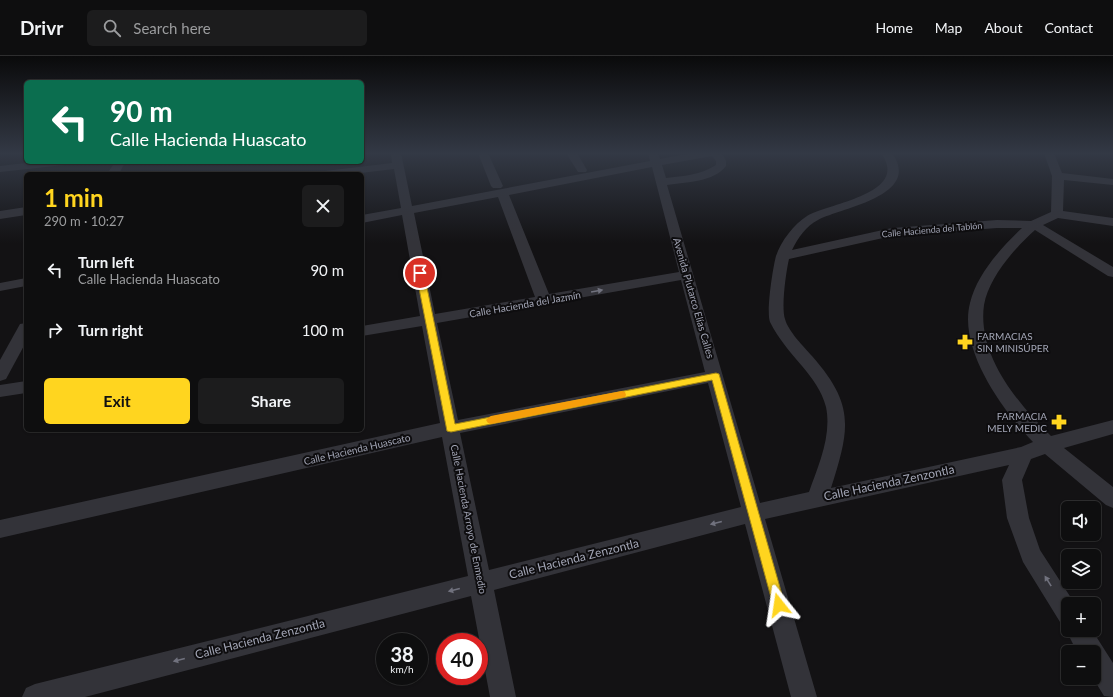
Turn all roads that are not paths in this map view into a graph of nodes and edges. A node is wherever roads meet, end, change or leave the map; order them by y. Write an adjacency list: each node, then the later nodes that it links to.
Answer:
1 (662, 182): 20 (street, Avenida Plutarco Elías Calles)
2 (403, 183): 9 (street, Calle Hacienda Arroyo de Enmedio)
3 (497, 183): 8 (street)
4 (526, 183): 8 (street)
5 (530, 183): 8 (street)
6 (888, 183): 17 (street)
7 (1058, 183): 13 (street)
8 (500, 189): 9 (street); 24 (street)
9 (407, 206): 10 (street); 14 (street); 25 (street, Calle Hacienda Arroyo de Enmedio)
10 (364, 210)
11 (24, 211): 12 (street)
12 (0, 214)
13 (1057, 214): 15 (street); 16 (street)
14 (364, 218)
15 (1113, 222)
16 (1035, 225): 17 (street, Calle Hacienda del Tablón); 19 (street); 34 (street)
17 (783, 256): 36 (street)
18 (24, 272): 21 (street)
19 (1113, 273)
20 (687, 275): 24 (street, Calle Hacienda del Jazmín, one-way to 20); 29 (street, Avenida Plutarco Elías Calles)
21 (0, 276)
22 (24, 282): 23 (street)
23 (0, 286)
24 (544, 300): 25 (street, Calle Hacienda del Jazmín)
25 (429, 320): 26 (street, Calle Hacienda del Jazmín); 33 (street, Calle Hacienda Arroyo de Enmedio)
26 (364, 331)
27 (24, 332): 28 (street)
28 (0, 375)
29 (716, 376): 33 (street, Calle Hacienda Huascato); 38 (street, Avenida Plutarco Elías Calles)
30 (24, 387): 31 (street)
31 (0, 391)
32 (1113, 427): 34 (street, Calle Hacienda Zenzontla)
33 (451, 428): 39 (street, Calle Hacienda Huascato); 40 (street, Calle Hacienda Arroyo de Enmedio)
34 (1047, 444): 35 (street, Calle Hacienda Zenzontla); 37 (street)
35 (1023, 454): 36 (street, Calle Hacienda Zenzontla); 41 (street, one-way to 35)
36 (817, 499): 38 (street, Calle Hacienda Zenzontla)
37 (1113, 499)
38 (754, 513): 40 (street, Calle Hacienda Zenzontla, one-way to 40); 46 (street, Avenida Plutarco Elías Calles)
39 (0, 528)
40 (481, 583): 44 (street, Calle Hacienda Zenzontla, one-way to 44); 45 (street, Calle Hacienda Arroyo de Enmedio)
41 (1061, 603)
42 (1101, 667): 43 (street)
43 (1113, 687)
44 (35, 697)
45 (504, 697)
46 (804, 697)

